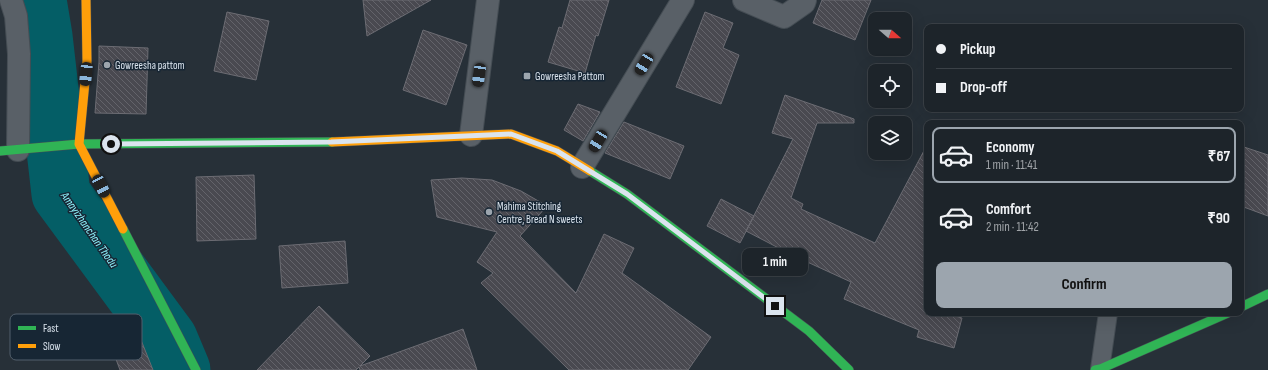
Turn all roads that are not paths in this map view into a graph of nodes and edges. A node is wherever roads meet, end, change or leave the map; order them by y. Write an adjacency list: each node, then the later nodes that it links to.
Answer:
1 (11, 0): 9 (street)
2 (86, 0): 8 (street)
3 (488, 0): 7 (street)
4 (683, 0): 10 (street)
5 (744, 0): 6 (street)
6 (805, 0)
7 (471, 136): 8 (street); 10 (street)
8 (79, 144): 9 (street); 15 (street)
9 (9, 150)
10 (582, 167): 16 (street)
11 (1268, 294): 12 (street)
12 (1244, 306)
13 (1107, 316): 17 (lane)
14 (1221, 316): 17 (street)
15 (196, 370)
16 (849, 370)
17 (1098, 370)

